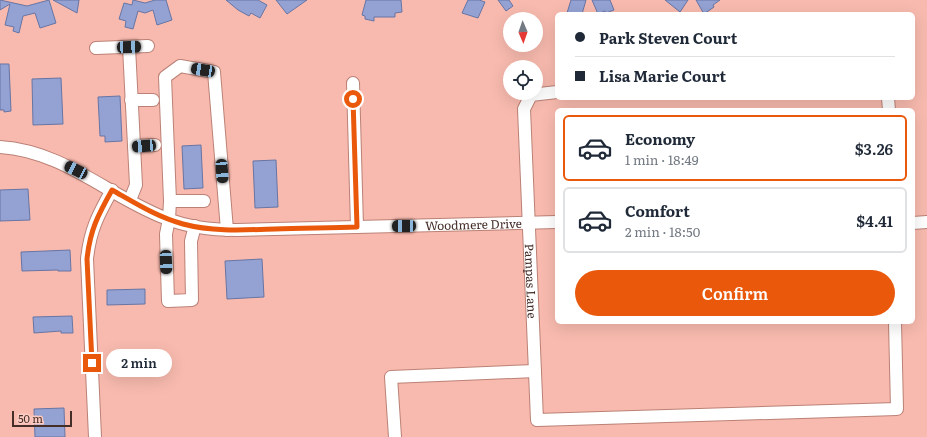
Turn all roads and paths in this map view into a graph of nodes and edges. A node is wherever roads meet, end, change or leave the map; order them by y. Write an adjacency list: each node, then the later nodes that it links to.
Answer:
1 (148, 46): 2 (street)
2 (129, 47): 3 (street); 6 (street)
3 (96, 48)
4 (353, 83): 21 (street)
5 (555, 92): 19 (street, Pampas Lane)
6 (131, 100): 7 (street); 9 (street)
7 (153, 100)
8 (155, 145): 9 (street)
9 (134, 146): 12 (street)
10 (0, 147): 11 (street, Woodmere Drive)
11 (112, 190): 12 (street, Woodmere Drive); 25 (street)
12 (130, 200): 15 (street, Woodmere Drive)
13 (170, 201): 14 (street); 15 (street); 22 (street)
14 (204, 201)
15 (169, 220): 20 (street, Woodmere Drive); 20 (street)
16 (555, 222): 19 (street, Woodmere Drive)
17 (915, 222): 18 (street)
18 (927, 222)
19 (528, 223): 21 (street, Woodmere Drive); 24 (street, Pampas Lane)
20 (195, 226): 22 (street, Woodmere Drive)
21 (357, 227): 22 (street, Woodmere Drive)
22 (227, 230)
23 (895, 324): 24 (street, Pampas Lane)
24 (535, 371): 26 (street)
25 (95, 437)
26 (395, 437)

